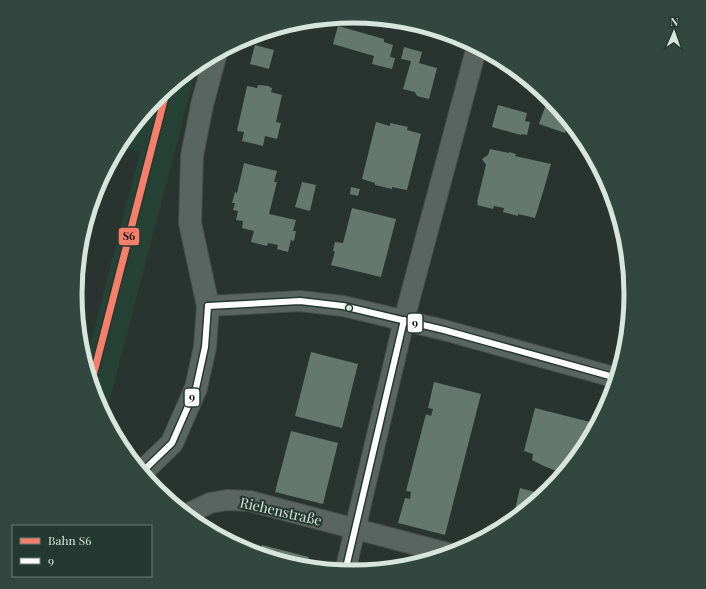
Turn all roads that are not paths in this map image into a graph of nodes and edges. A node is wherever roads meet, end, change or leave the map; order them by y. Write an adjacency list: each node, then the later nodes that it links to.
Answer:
1 (475, 52): 4 (street)
2 (214, 61): 3 (main road)
3 (208, 306): 4 (street); 6 (main road)
4 (404, 320): 5 (street); 8 (street)
5 (612, 377)
6 (145, 469)
7 (191, 512): 8 (street, Riehenstraße)
8 (356, 529): 9 (street, Riehenstraße); 10 (street)
9 (441, 551)
10 (347, 566)

